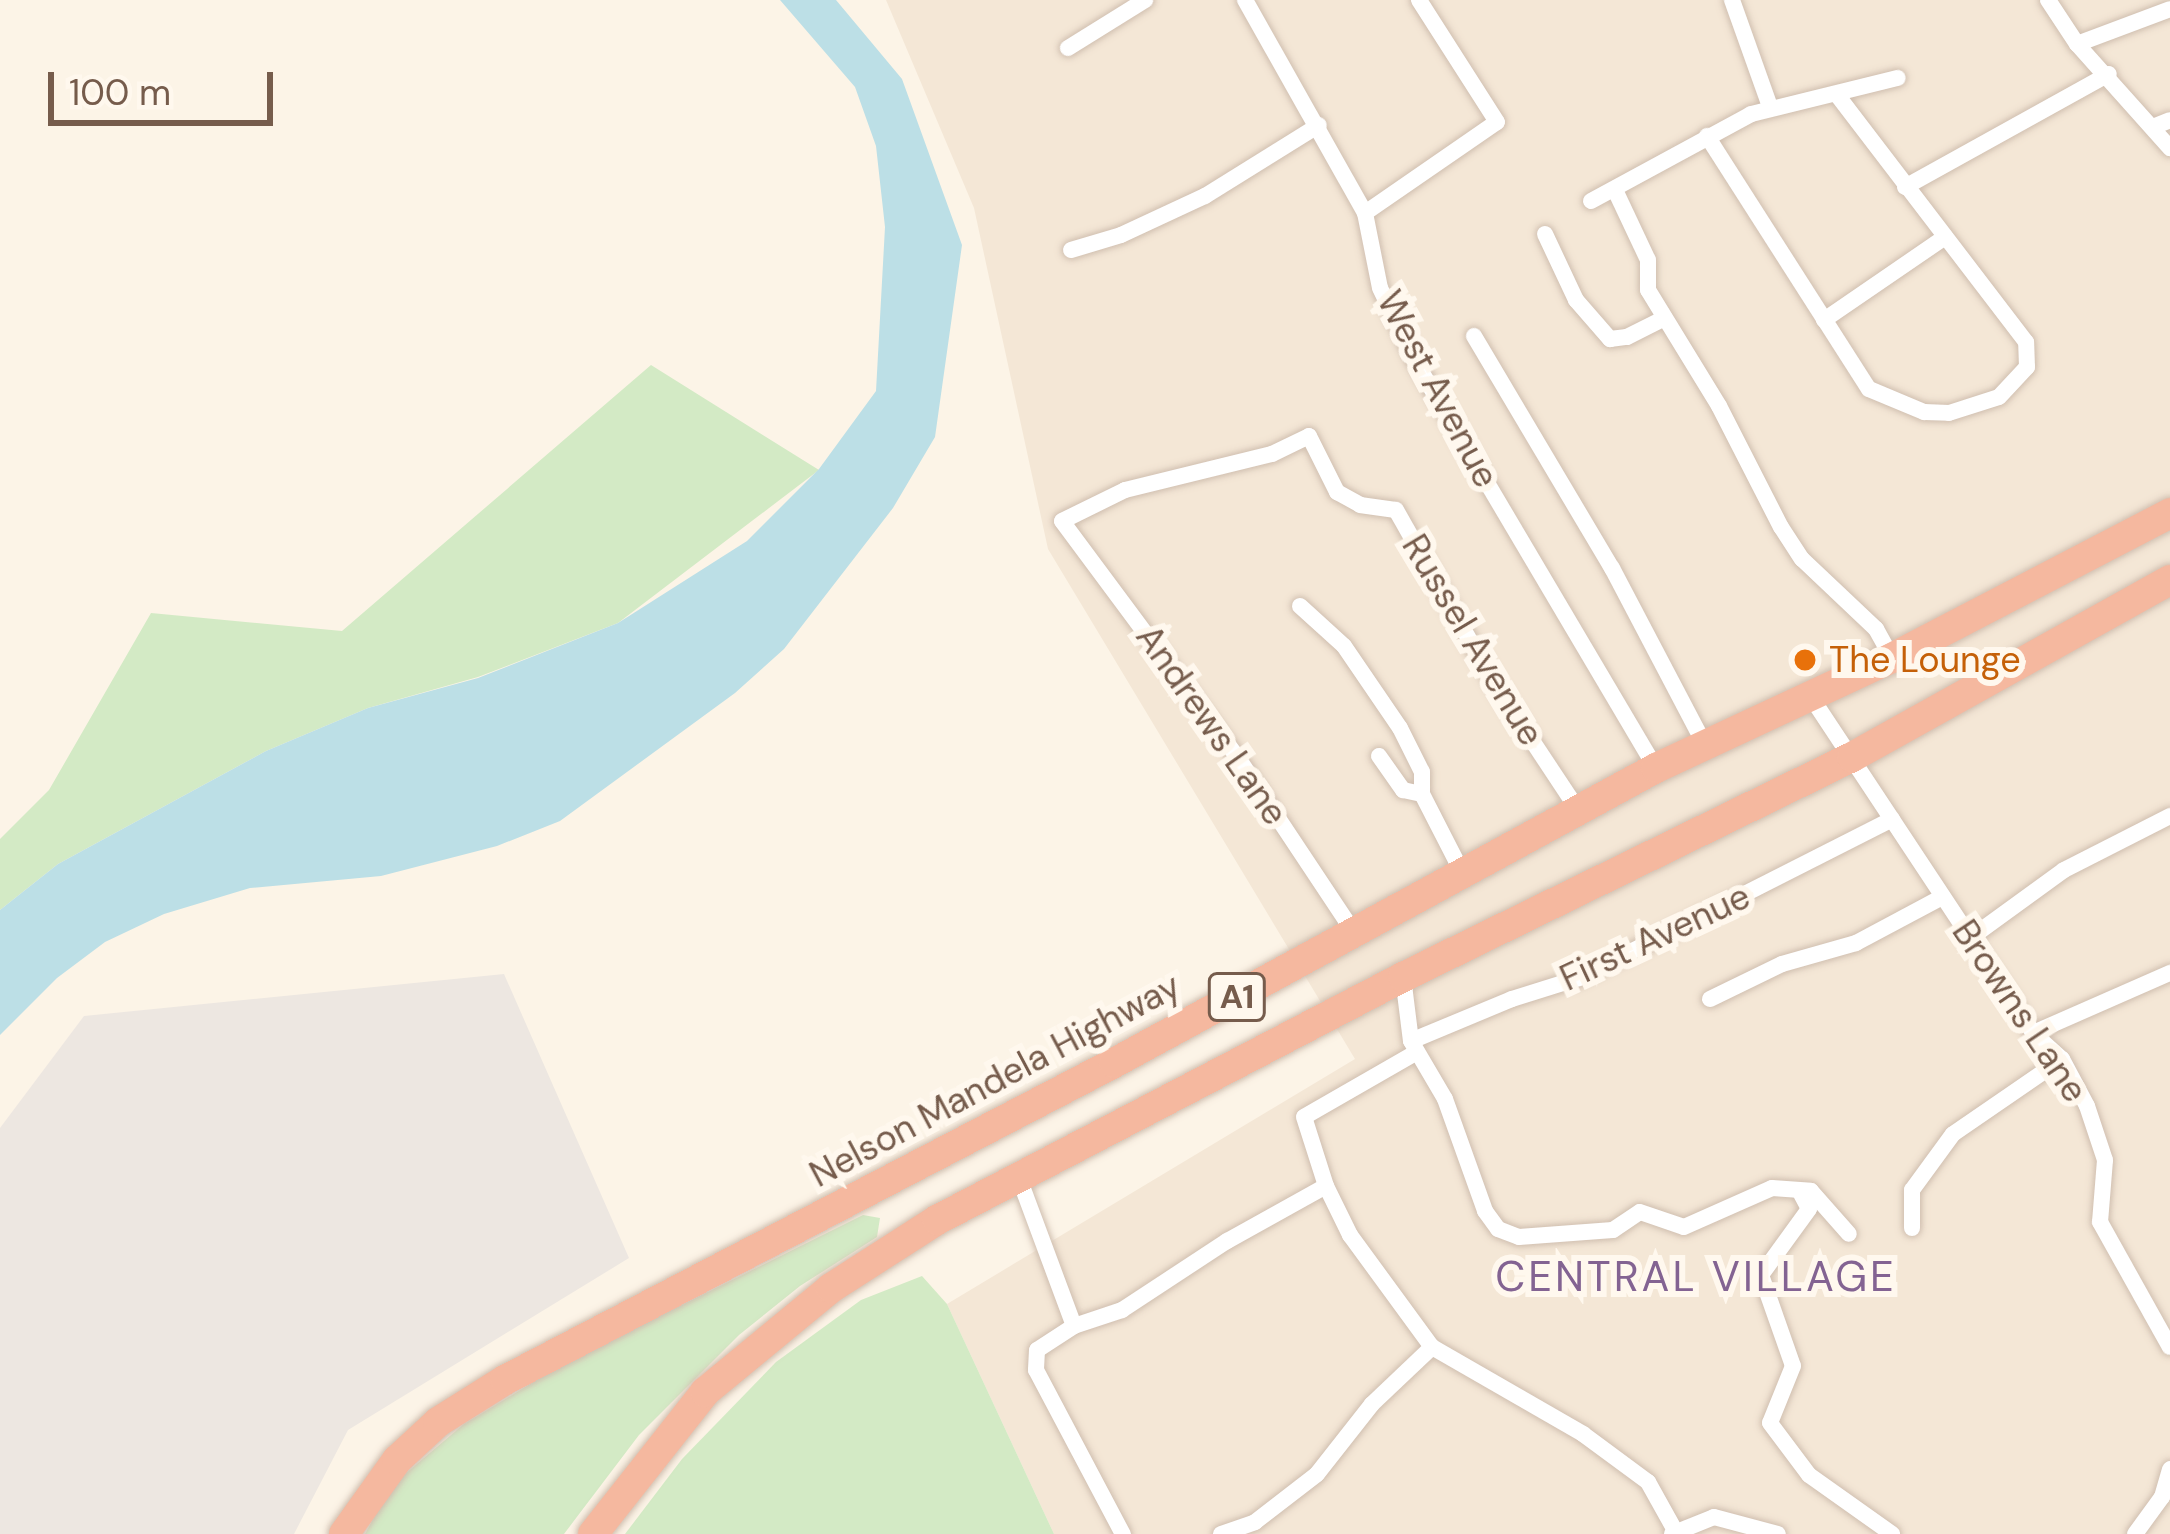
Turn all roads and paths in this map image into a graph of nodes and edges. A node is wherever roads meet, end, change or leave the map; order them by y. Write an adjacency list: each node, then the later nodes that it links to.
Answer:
1 (1145, 0): 8 (street)
2 (1245, 0): 14 (street, West Avenue)
3 (1419, 0): 20 (street)
4 (1732, 0): 12 (street)
5 (2048, 0): 7 (street)
6 (2170, 9): 7 (street)
7 (2077, 44): 9 (street)
8 (1068, 48)
9 (2109, 74): 13 (street); 17 (street)
10 (1898, 78): 11 (street)
11 (1838, 95): 12 (street); 17 (street)
12 (1770, 107): 15 (street)
13 (2162, 123): 16 (street)
14 (1319, 125): 20 (street, West Avenue); 23 (street)
15 (1707, 136): 18 (street); 25 (street)
16 (2170, 148)
17 (1905, 187): 22 (street)
18 (1615, 190): 19 (street); 24 (street)
19 (1591, 201)
20 (1365, 213): 36 (street, West Avenue)
21 (1545, 234): 24 (street)
22 (1945, 237): 25 (street); 25 (street)
23 (1071, 250)
24 (1665, 318): 31 (street)
25 (1823, 320)
26 (1474, 336): 33 (street)
27 (2170, 513): 31 (highway, Nelson Mandela Highway / A1)
28 (1062, 521): 38 (street, Russel Avenue); 43 (street, Andrews Lane)
29 (2170, 580): 35 (highway, A1)
30 (1300, 606): 37 (street)
31 (1892, 658): 32 (highway, Nelson Mandela Highway / A1)
32 (1811, 697): 33 (highway, Nelson Mandela Highway / A1); 35 (street, Browns Lane)
33 (1706, 748): 36 (highway, Nelson Mandela Highway / A1)
34 (1379, 756): 37 (street)
35 (1852, 757): 40 (street, Browns Lane); 46 (highway, A1)
36 (1656, 768): 38 (highway, Nelson Mandela Highway / A1)
37 (1422, 794): 41 (street)
38 (1581, 814): 41 (highway, Nelson Mandela Highway / A1)
39 (2170, 816): 44 (street)
40 (1892, 819): 42 (street, Browns Lane); 49 (street, First Avenue)
41 (1464, 876): 43 (highway, Nelson Mandela Highway / A1)
42 (1942, 897): 44 (street, Browns Lane); 47 (street)
43 (1355, 934): 61 (highway, Nelson Mandela Highway / A1)
44 (1969, 939): 48 (street, Browns Lane)
45 (2170, 973): 48 (street)
46 (1402, 977): 49 (street); 51 (highway, A1)
47 (1710, 999)
48 (2033, 1033): 50 (street, Browns Lane)
49 (1414, 1046): 52 (street, First Avenue); 53 (street)
50 (2062, 1059): 54 (street); 58 (street, Browns Lane)
51 (1031, 1175): 56 (street); 62 (highway, A1)
52 (1326, 1186): 56 (street); 57 (street)
53 (1800, 1192): 55 (street); 66 (street)
54 (1912, 1228)
55 (1849, 1234)
56 (1073, 1326): 63 (street)
57 (1432, 1347): 60 (street); 64 (street)
58 (2170, 1347)
59 (2170, 1469): 67 (street)
60 (1675, 1533): 65 (street)
61 (344, 1534)
62 (593, 1534)
63 (1123, 1534)
64 (1221, 1534)
65 (1778, 1534)
66 (1892, 1534)
67 (2135, 1534)

